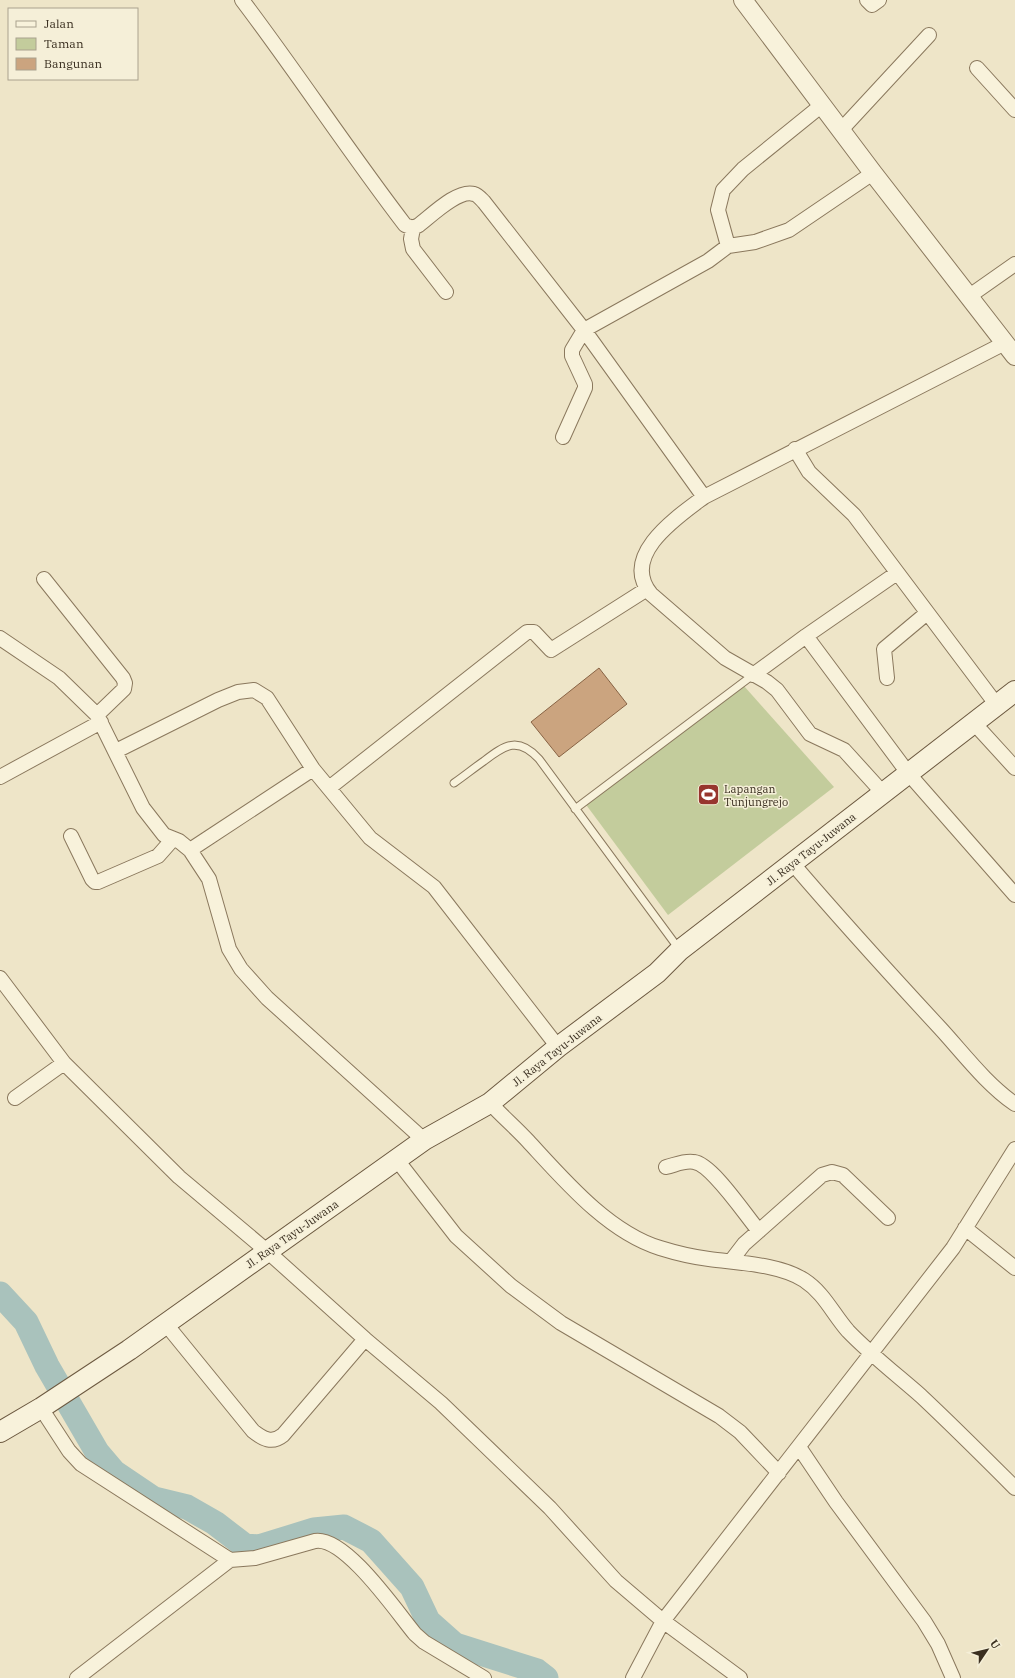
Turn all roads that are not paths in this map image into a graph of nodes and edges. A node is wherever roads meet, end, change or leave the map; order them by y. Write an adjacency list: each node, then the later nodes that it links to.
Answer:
1 (242, 0): 11 (street)
2 (743, 0): 7 (street)
3 (867, 0): 4 (street)
4 (879, 0)
5 (929, 35): 9 (street)
6 (977, 68): 8 (street)
7 (822, 105): 9 (street); 12 (street)
8 (1015, 110)
9 (841, 130): 10 (street)
10 (874, 173): 12 (street); 15 (street)
11 (413, 228): 14 (street); 16 (street)
12 (728, 246): 16 (street)
13 (1015, 264): 15 (street)
14 (446, 292)
15 (968, 297): 17 (street)
16 (584, 330): 18 (street); 20 (street)
17 (1010, 349): 19 (street)
18 (563, 437)
19 (795, 449): 20 (street); 21 (street)
20 (704, 497): 23 (street)
21 (897, 573): 24 (street); 25 (street)
22 (44, 579): 31 (street)
23 (647, 589): 27 (street); 39 (street)
24 (927, 613): 28 (street); 30 (street)
25 (806, 636): 27 (street); 36 (street)
26 (0, 638): 31 (street)
27 (753, 675): 40 (street); 41 (lane)
28 (887, 678)
29 (1015, 691): 30 (main road, Jl. Raya Tayu-Juwana)
30 (996, 704): 32 (main road, Jl. Raya Tayu-Juwana)
31 (99, 718): 33 (street); 37 (street)
32 (973, 722): 34 (street); 36 (main road, Jl. Raya Tayu-Juwana)
33 (116, 751): 35 (street); 43 (street)
34 (1015, 768)
35 (313, 769): 39 (street); 44 (street)
36 (908, 773): 40 (main road, Jl. Raya Tayu-Juwana); 46 (street)
37 (0, 777)
38 (454, 783): 41 (lane)
39 (329, 788): 49 (street)
40 (883, 793): 45 (main road, Jl. Raya Tayu-Juwana)
41 (575, 809): 47 (lane)
42 (71, 836): 43 (street)
43 (173, 839): 44 (street)
44 (190, 850): 54 (street)
45 (793, 864): 47 (main road, Jl. Raya Tayu-Juwana); 53 (street)
46 (1015, 895)
47 (680, 950): 49 (main road, Jl. Raya Tayu-Juwana)
48 (0, 978): 50 (street)
49 (558, 1047): 52 (main road, Jl. Raya Tayu-Juwana)
50 (64, 1064): 51 (street); 61 (street)
51 (15, 1098)
52 (490, 1103): 54 (main road, Jl. Raya Tayu-Juwana); 62 (street)
53 (1015, 1104)
54 (424, 1140): 56 (main road, Jl. Raya Tayu-Juwana)
55 (1015, 1149): 59 (street)
56 (397, 1160): 61 (main road, Jl. Raya Tayu-Juwana); 70 (street)
57 (666, 1167): 60 (street)
58 (888, 1218): 60 (street)
59 (965, 1228): 63 (street); 66 (street)
60 (759, 1232): 62 (street)
61 (268, 1251): 64 (main road, Jl. Raya Tayu-Juwana); 65 (street)
62 (731, 1261): 66 (street)
63 (1015, 1268)
64 (165, 1323): 65 (street); 67 (main road, Jl. Raya Tayu-Juwana)
65 (365, 1339): 73 (street)
66 (872, 1353): 69 (street); 71 (street)
67 (47, 1404): 68 (main road); 72 (street)
68 (0, 1432)
69 (799, 1447): 70 (street); 78 (street)
70 (779, 1473): 73 (street)
71 (1015, 1488)
72 (230, 1560): 74 (street); 75 (street)
73 (663, 1621): 76 (street); 77 (street)
74 (77, 1678)
75 (484, 1678)
76 (633, 1678)
77 (740, 1678)
78 (953, 1678)

